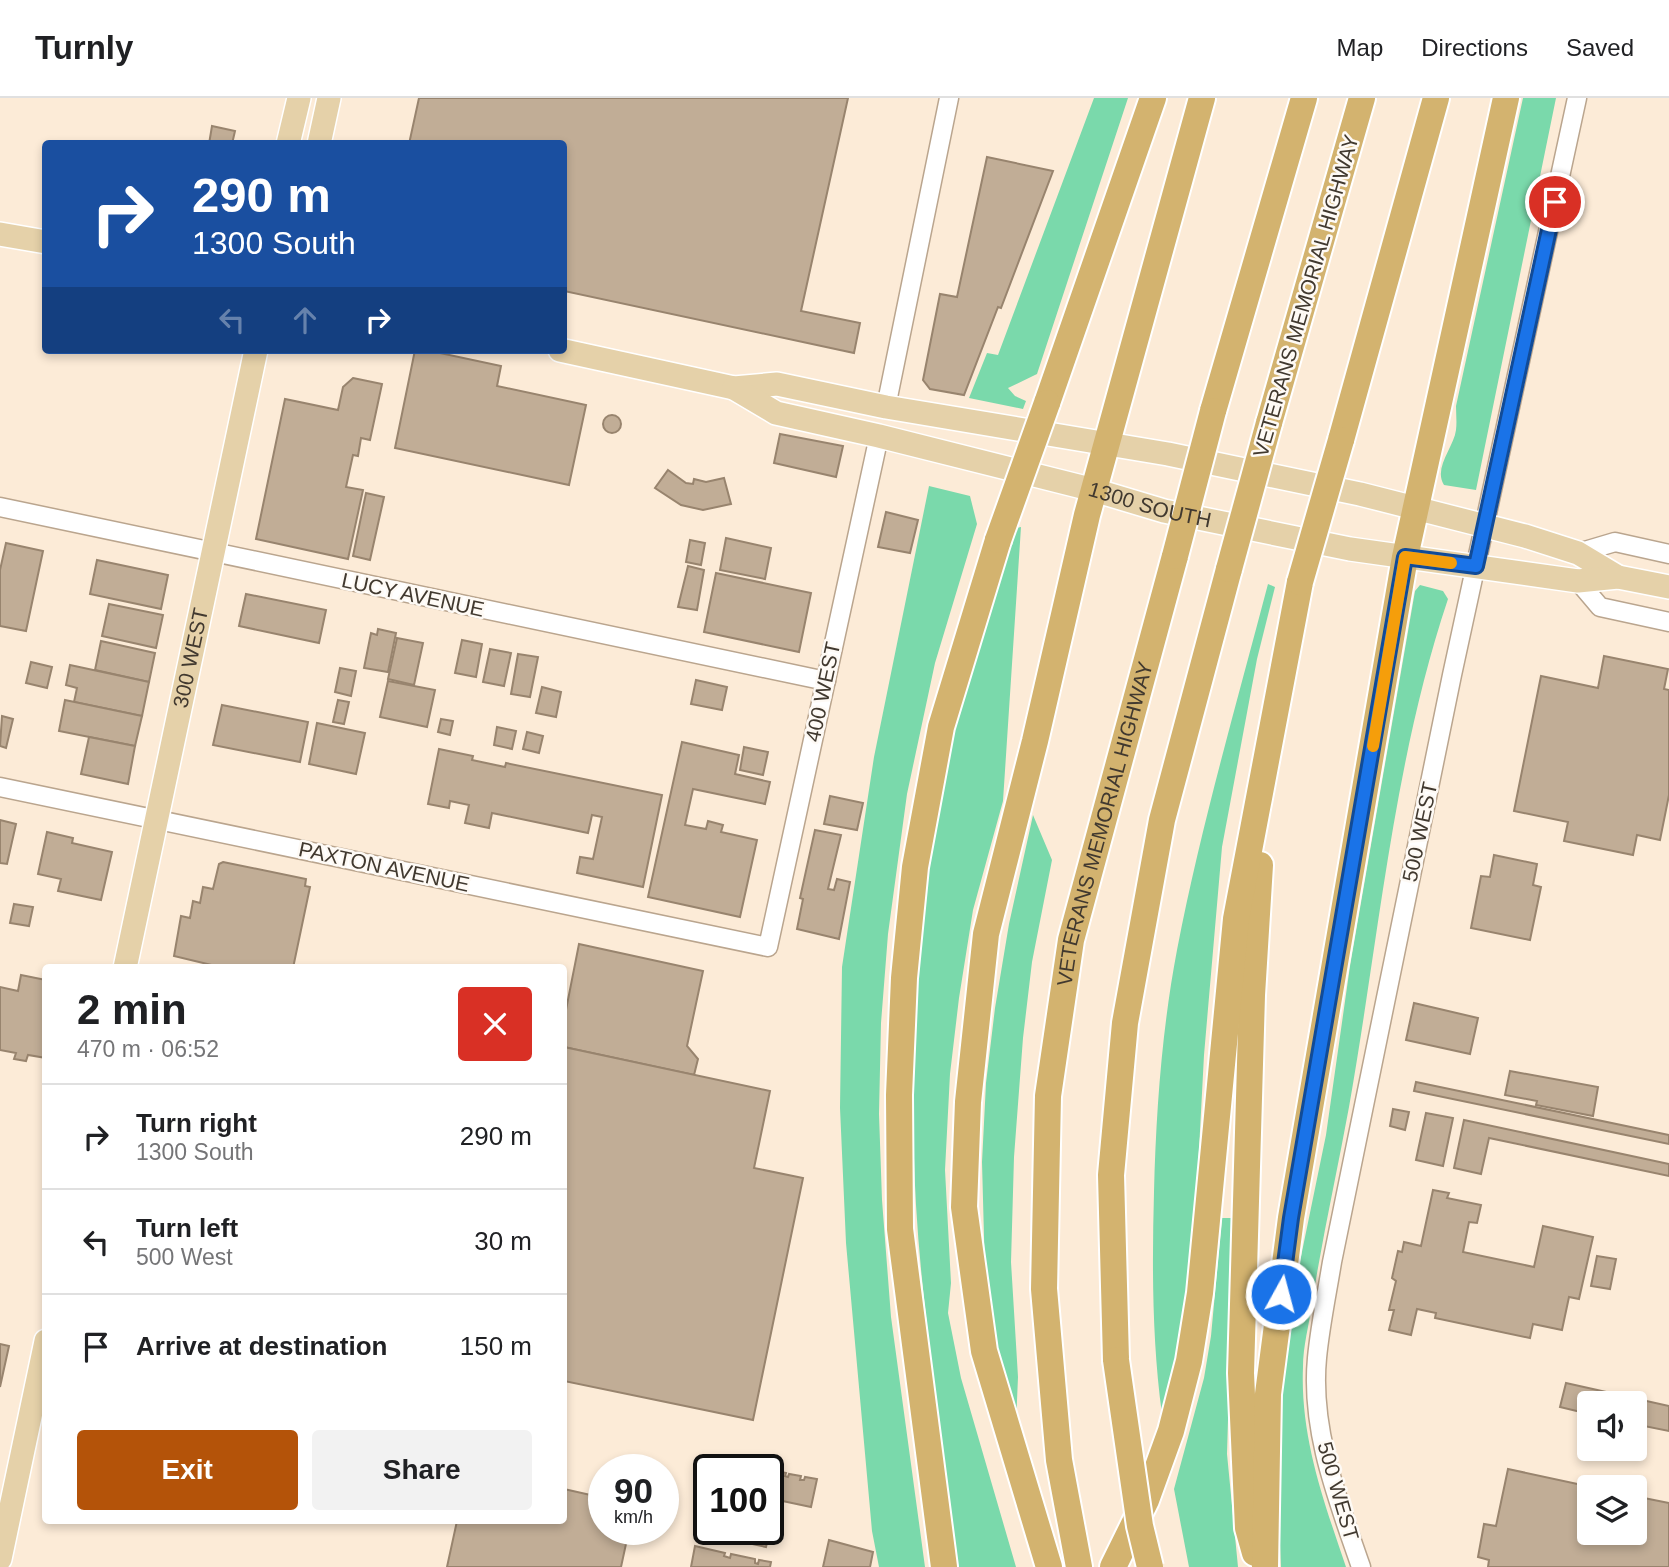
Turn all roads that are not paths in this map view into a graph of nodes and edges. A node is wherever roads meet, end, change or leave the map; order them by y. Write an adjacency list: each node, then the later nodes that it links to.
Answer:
1 (299, 98): 11 (main road)
2 (329, 98): 12 (main road)
3 (949, 98): 19 (street)
4 (1153, 98): 44 (highway, bridge)
5 (1202, 98): 21 (highway)
6 (1304, 98): 45 (highway, VETERANS MEMORIAL HIGHWAY, bridge)
7 (1362, 98): 47 (highway, VETERANS MEMORIAL HIGHWAY, bridge)
8 (1437, 98): 36 (highway, bridge)
9 (1506, 98): 24 (highway)
10 (1577, 98): 25 (street, 500 WEST)
11 (289, 140)
12 (320, 140)
13 (0, 234): 14 (main road)
14 (42, 241)
15 (567, 351): 17 (main road, 1300 SOUTH)
16 (255, 354): 26 (main road, 300 WEST)
17 (734, 388): 18 (main road, 1300 SOUTH); 19 (main road, 1300 SOUTH)
18 (756, 403): 19 (main road); 20 (main road, 1300 SOUTH)
19 (886, 407): 21 (main road, 1300 SOUTH)
20 (879, 436): 22 (main road, 1300 SOUTH); 35 (street, 400 WEST)
21 (1107, 444): 22 (highway); 24 (main road, 1300 SOUTH)
22 (1094, 490): 29 (main road, 1300 SOUTH); 43 (highway)
23 (0, 508): 26 (street, LUCY AVENUE)
24 (1415, 508): 25 (main road, 1300 SOUTH); 29 (highway)
25 (1485, 526): 27 (main road, 1300 SOUTH); 30 (street, 500 WEST)
26 (213, 553): 35 (street, LUCY AVENUE); 38 (main road, 300 WEST)
27 (1578, 553): 28 (street); 31 (main road, 1300 SOUTH)
28 (1669, 554)
29 (1405, 557): 30 (main road, 1300 SOUTH); 49 (highway)
30 (1476, 566): 32 (main road, 1300 SOUTH); 50 (street, 500 WEST)
31 (1618, 576): 32 (main road, 1300 SOUTH); 33 (main road, 1300 SOUTH)
32 (1578, 581): 34 (street)
33 (1669, 587)
34 (1669, 622)
35 (826, 681): 39 (street, 400 WEST)
36 (1271, 727): 46 (highway); 48 (highway)
37 (0, 787): 38 (street, PAXTON AVENUE)
38 (156, 820): 39 (street, PAXTON AVENUE); 40 (main road, 300 WEST)
39 (768, 947)
40 (126, 964)
41 (42, 1360): 42 (main road)
42 (0, 1559)
43 (1047, 1560)
44 (943, 1567)
45 (1079, 1567)
46 (1113, 1567)
47 (1150, 1567)
48 (1259, 1567)
49 (1265, 1567)
50 (1361, 1567)

